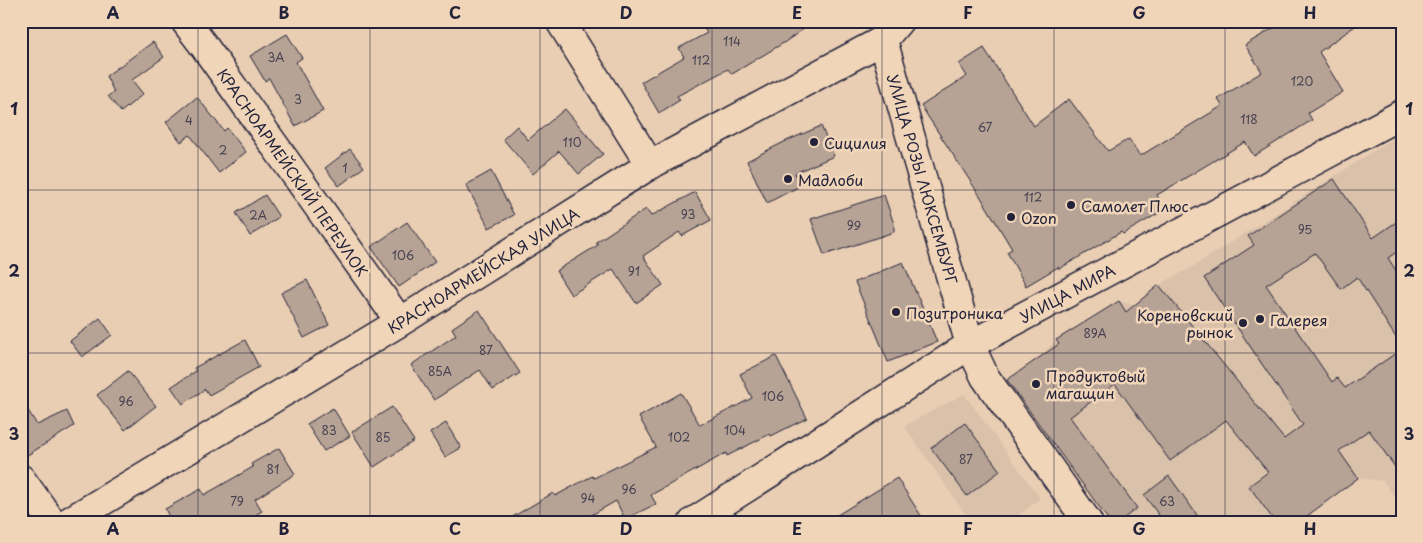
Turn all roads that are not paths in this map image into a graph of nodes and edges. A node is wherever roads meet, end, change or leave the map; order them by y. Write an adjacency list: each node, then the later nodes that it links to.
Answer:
1 (185, 21): 6 (street, КРАСНОАРМЕЙСКИЙ ПЕРЕУЛОК)
2 (560, 21): 5 (street)
3 (891, 30): 5 (street, КРАСНОАРМЕЙСКАЯ УЛИЦА); 7 (street, УЛИЦА РОЗЫ ЛЮКСЕМБУРГ)
4 (1402, 114): 7 (street, УЛИЦА МИРА)
5 (650, 165): 6 (street, КРАСНОАРМЕЙСКАЯ УЛИЦА)
6 (400, 322): 10 (street, КРАСНОАРМЕЙСКАЯ УЛИЦА)
7 (970, 345): 11 (street, УЛИЦА МИРА); 12 (street, УЛИЦА РОЗЫ ЛЮКСЕМБУРГ)
8 (21, 479): 9 (street)
9 (52, 522)
10 (68, 522)
11 (693, 522)
12 (1088, 522)

